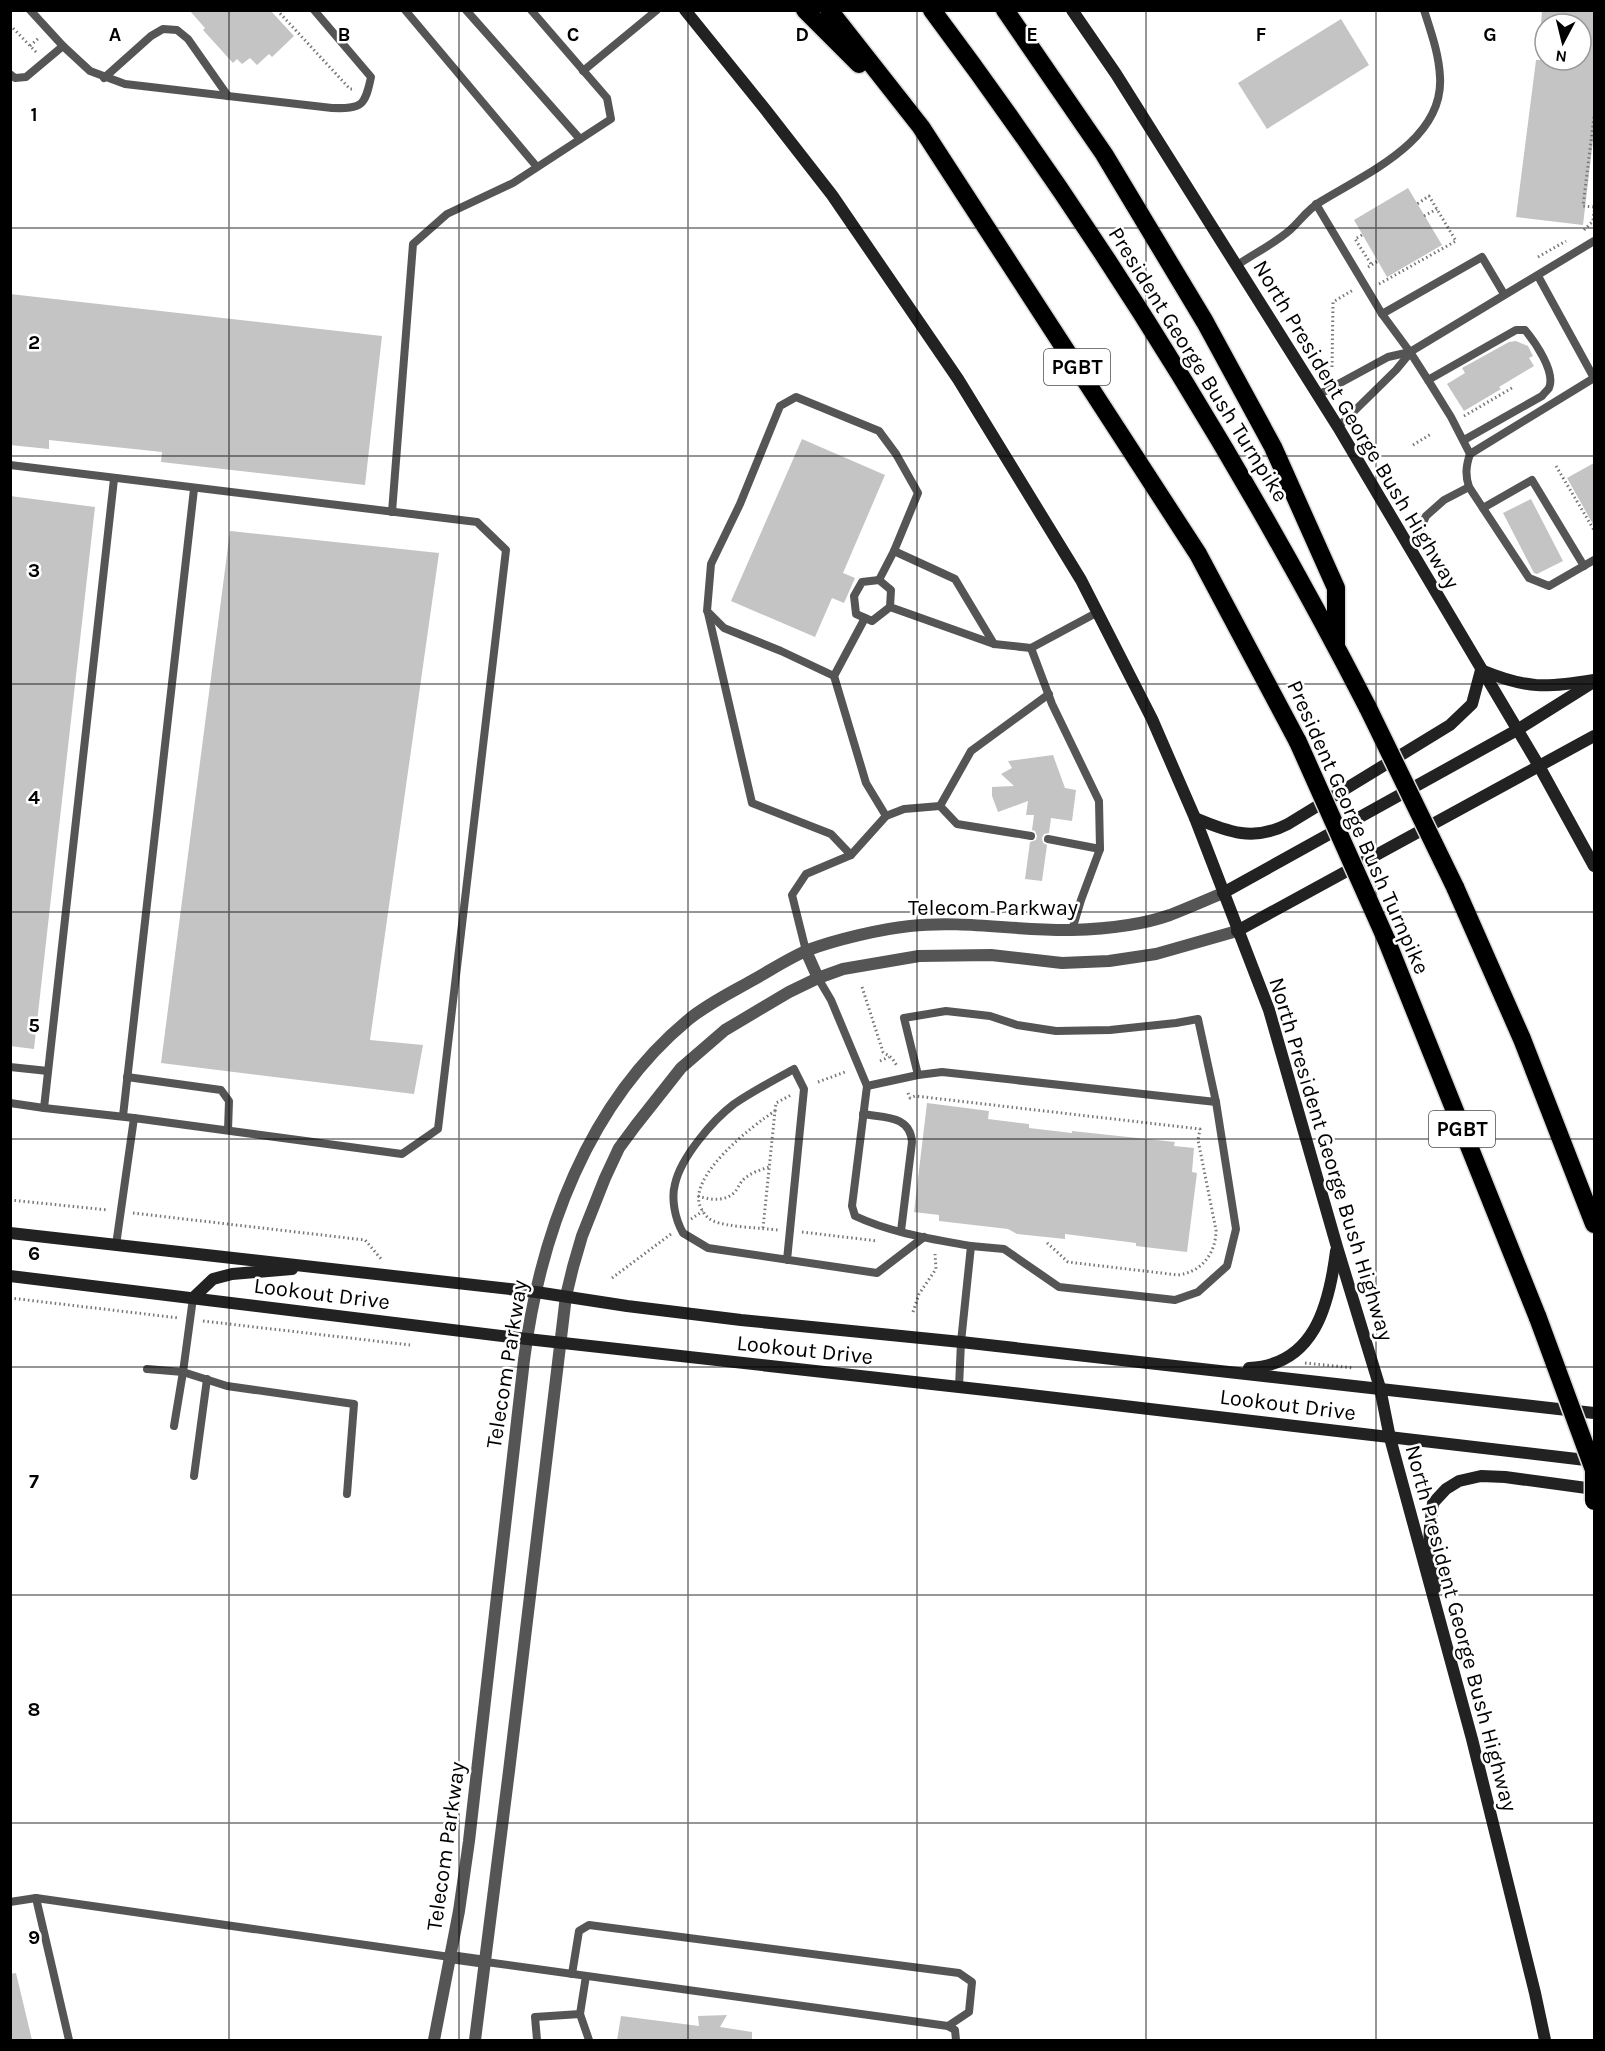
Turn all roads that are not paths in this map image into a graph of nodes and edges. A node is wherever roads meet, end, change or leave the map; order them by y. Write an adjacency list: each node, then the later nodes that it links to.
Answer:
1 (30, 10): 14 (lane)
2 (314, 10): 18 (lane)
3 (405, 10): 21 (lane)
4 (466, 10): 20 (lane)
5 (531, 10): 15 (lane)
6 (657, 10): 15 (lane)
7 (685, 10): 48 (main road, North President George Bush Highway)
8 (805, 10): 19 (highway)
9 (828, 10): 19 (highway, President George Bush Turnpike / PGBT)
10 (932, 10): 51 (highway, President George Bush Turnpike)
11 (1005, 10): 51 (highway)
12 (1072, 10): 24 (main road, North President George Bush Highway)
13 (1424, 10): 22 (lane)
14 (63, 46): 16 (lane); 17 (lane)
15 (583, 71): 20 (lane)
16 (12, 76)
17 (104, 78): 18 (lane); 18 (lane)
18 (228, 96)
19 (921, 127): 111 (highway, President George Bush Turnpike / PGBT, bridge)
20 (580, 139): 21 (lane)
21 (537, 167): 40 (lane)
22 (1316, 204): 24 (lane); 27 (lane)
23 (1594, 241): 25 (lane)
24 (1236, 266): 31 (main road, North President George Bush Highway)
25 (1538, 276): 26 (lane); 29 (lane)
26 (1504, 294): 27 (lane); 28 (lane)
27 (1382, 314): 28 (lane)
28 (1410, 352): 30 (lane); 31 (lane); 32 (lane)
29 (1594, 378): 34 (lane)
30 (1428, 380): 33 (lane); 33 (lane)
31 (1318, 394): 32 (main road, North President George Bush Highway)
32 (1338, 427): 42 (main road, North President George Bush Highway)
33 (1464, 440): 34 (lane)
34 (1470, 454): 37 (lane)
35 (10, 465): 36 (lane)
36 (114, 479): 38 (lane); 74 (lane)
37 (1470, 486): 39 (lane); 42 (lane)
38 (194, 489): 40 (lane); 76 (lane)
39 (1483, 508): 44 (lane); 44 (lane)
40 (392, 512): 84 (lane)
41 (894, 551): 45 (lane); 47 (lane); 50 (lane)
42 (1410, 551): 53 (main road, North President George Bush Highway)
43 (1594, 560): 44 (lane)
44 (1584, 566)
45 (879, 580): 46 (lane); 49 (lane)
46 (890, 607): 49 (lane); 50 (lane)
47 (707, 611): 54 (lane); 66 (lane)
48 (1098, 612): 52 (lane); 62 (main road, North President George Bush Highway)
49 (865, 618): 54 (lane)
50 (994, 644): 52 (lane)
51 (1336, 646): 85 (highway, President George Bush Turnpike, bridge)
52 (1031, 648): 56 (lane)
53 (1481, 670): 55 (main road); 57 (main road, North President George Bush Highway); 62 (main road)
54 (834, 676): 61 (lane)
55 (1594, 681): 57 (main road, Telecom Parkway)
56 (1049, 694): 60 (lane); 65 (lane)
57 (1517, 730): 59 (main road, North President George Bush Highway); 68 (main road, Telecom Parkway)
58 (1594, 736): 59 (main road)
59 (1539, 766): 67 (main road, North President George Bush Highway); 70 (main road)
60 (940, 806): 61 (lane); 63 (lane)
61 (886, 816): 66 (lane)
62 (1195, 818): 68 (main road, North President George Bush Highway)
63 (1031, 836)
64 (1048, 839): 65 (lane)
65 (1100, 849): 69 (lane)
66 (851, 855): 71 (lane)
67 (1594, 866)
68 (1223, 893): 69 (street, Telecom Parkway); 70 (main road, North President George Bush Highway)
69 (1072, 930): 71 (street, Telecom Parkway)
70 (1237, 931): 72 (street); 91 (main road, North President George Bush Highway)
71 (806, 951): 72 (street); 95 (street, Telecom Parkway)
72 (818, 978): 77 (lane); 96 (street)
73 (10, 1067): 74 (lane)
74 (48, 1071): 80 (lane)
75 (918, 1075): 77 (lane); 78 (lane); 78 (lane)
76 (127, 1077): 82 (lane); 84 (lane)
77 (867, 1086): 81 (lane)
78 (1216, 1102): 90 (lane)
79 (10, 1103): 80 (lane)
80 (44, 1108): 82 (lane)
81 (863, 1114): 86 (lane); 86 (lane)
82 (123, 1116): 83 (lane)
83 (134, 1118): 84 (lane); 89 (lane)
84 (228, 1130)
85 (1594, 1224)
86 (901, 1231): 88 (lane)
87 (10, 1233): 89 (main road, Lookout Drive)
88 (924, 1237): 90 (lane); 92 (lane)
89 (116, 1245): 93 (main road, Lookout Drive)
90 (971, 1246): 99 (lane)
91 (1337, 1247): 102 (main road); 106 (main road, North President George Bush Highway)
92 (787, 1260): 92 (lane)
93 (314, 1267): 95 (main road, Lookout Drive); 97 (main road)
94 (10, 1275): 97 (main road, Lookout Drive)
95 (536, 1292): 96 (main road, Lookout Drive); 98 (street, Telecom Parkway)
96 (566, 1296): 99 (main road, Lookout Drive); 100 (street)
97 (193, 1298): 98 (main road, Lookout Drive); 103 (lane)
98 (527, 1339): 100 (main road, Lookout Drive); 119 (street, Telecom Parkway)
99 (961, 1342): 102 (main road, Lookout Drive); 105 (lane)
100 (561, 1343): 105 (main road, Lookout Drive); 120 (street)
101 (147, 1369): 103 (lane)
102 (1213, 1370): 106 (main road, Lookout Drive)
103 (183, 1372): 104 (lane); 108 (lane)
104 (207, 1379): 112 (lane); 114 (lane)
105 (959, 1387): 109 (main road, Lookout Drive)
106 (1380, 1388): 107 (main road, Lookout Drive); 109 (main road, North President George Bush Highway)
107 (1594, 1413)
108 (174, 1426)
109 (1390, 1438): 110 (main road, Lookout Drive); 116 (main road, North President George Bush Highway)
110 (1594, 1461)
111 (1594, 1471): 115 (highway, President George Bush Turnpike, bridge)
112 (194, 1476)
113 (1594, 1489): 116 (main road)
114 (347, 1494)
115 (1594, 1501)
116 (1435, 1600): 131 (main road, North President George Bush Highway)
117 (36, 1898): 118 (lane); 119 (lane); 125 (lane)
118 (10, 1902)
119 (450, 1957): 120 (street); 126 (street, Telecom Parkway)
120 (486, 1962): 121 (lane); 127 (street)
121 (572, 1974): 122 (lane); 124 (lane)
122 (586, 1976): 123 (lane); 124 (lane)
123 (580, 2014): 128 (lane); 129 (lane)
124 (948, 2026): 130 (lane)
125 (69, 2040)
126 (434, 2040)
127 (475, 2040)
128 (537, 2040)
129 (590, 2040)
130 (956, 2040)
131 (1545, 2040)

